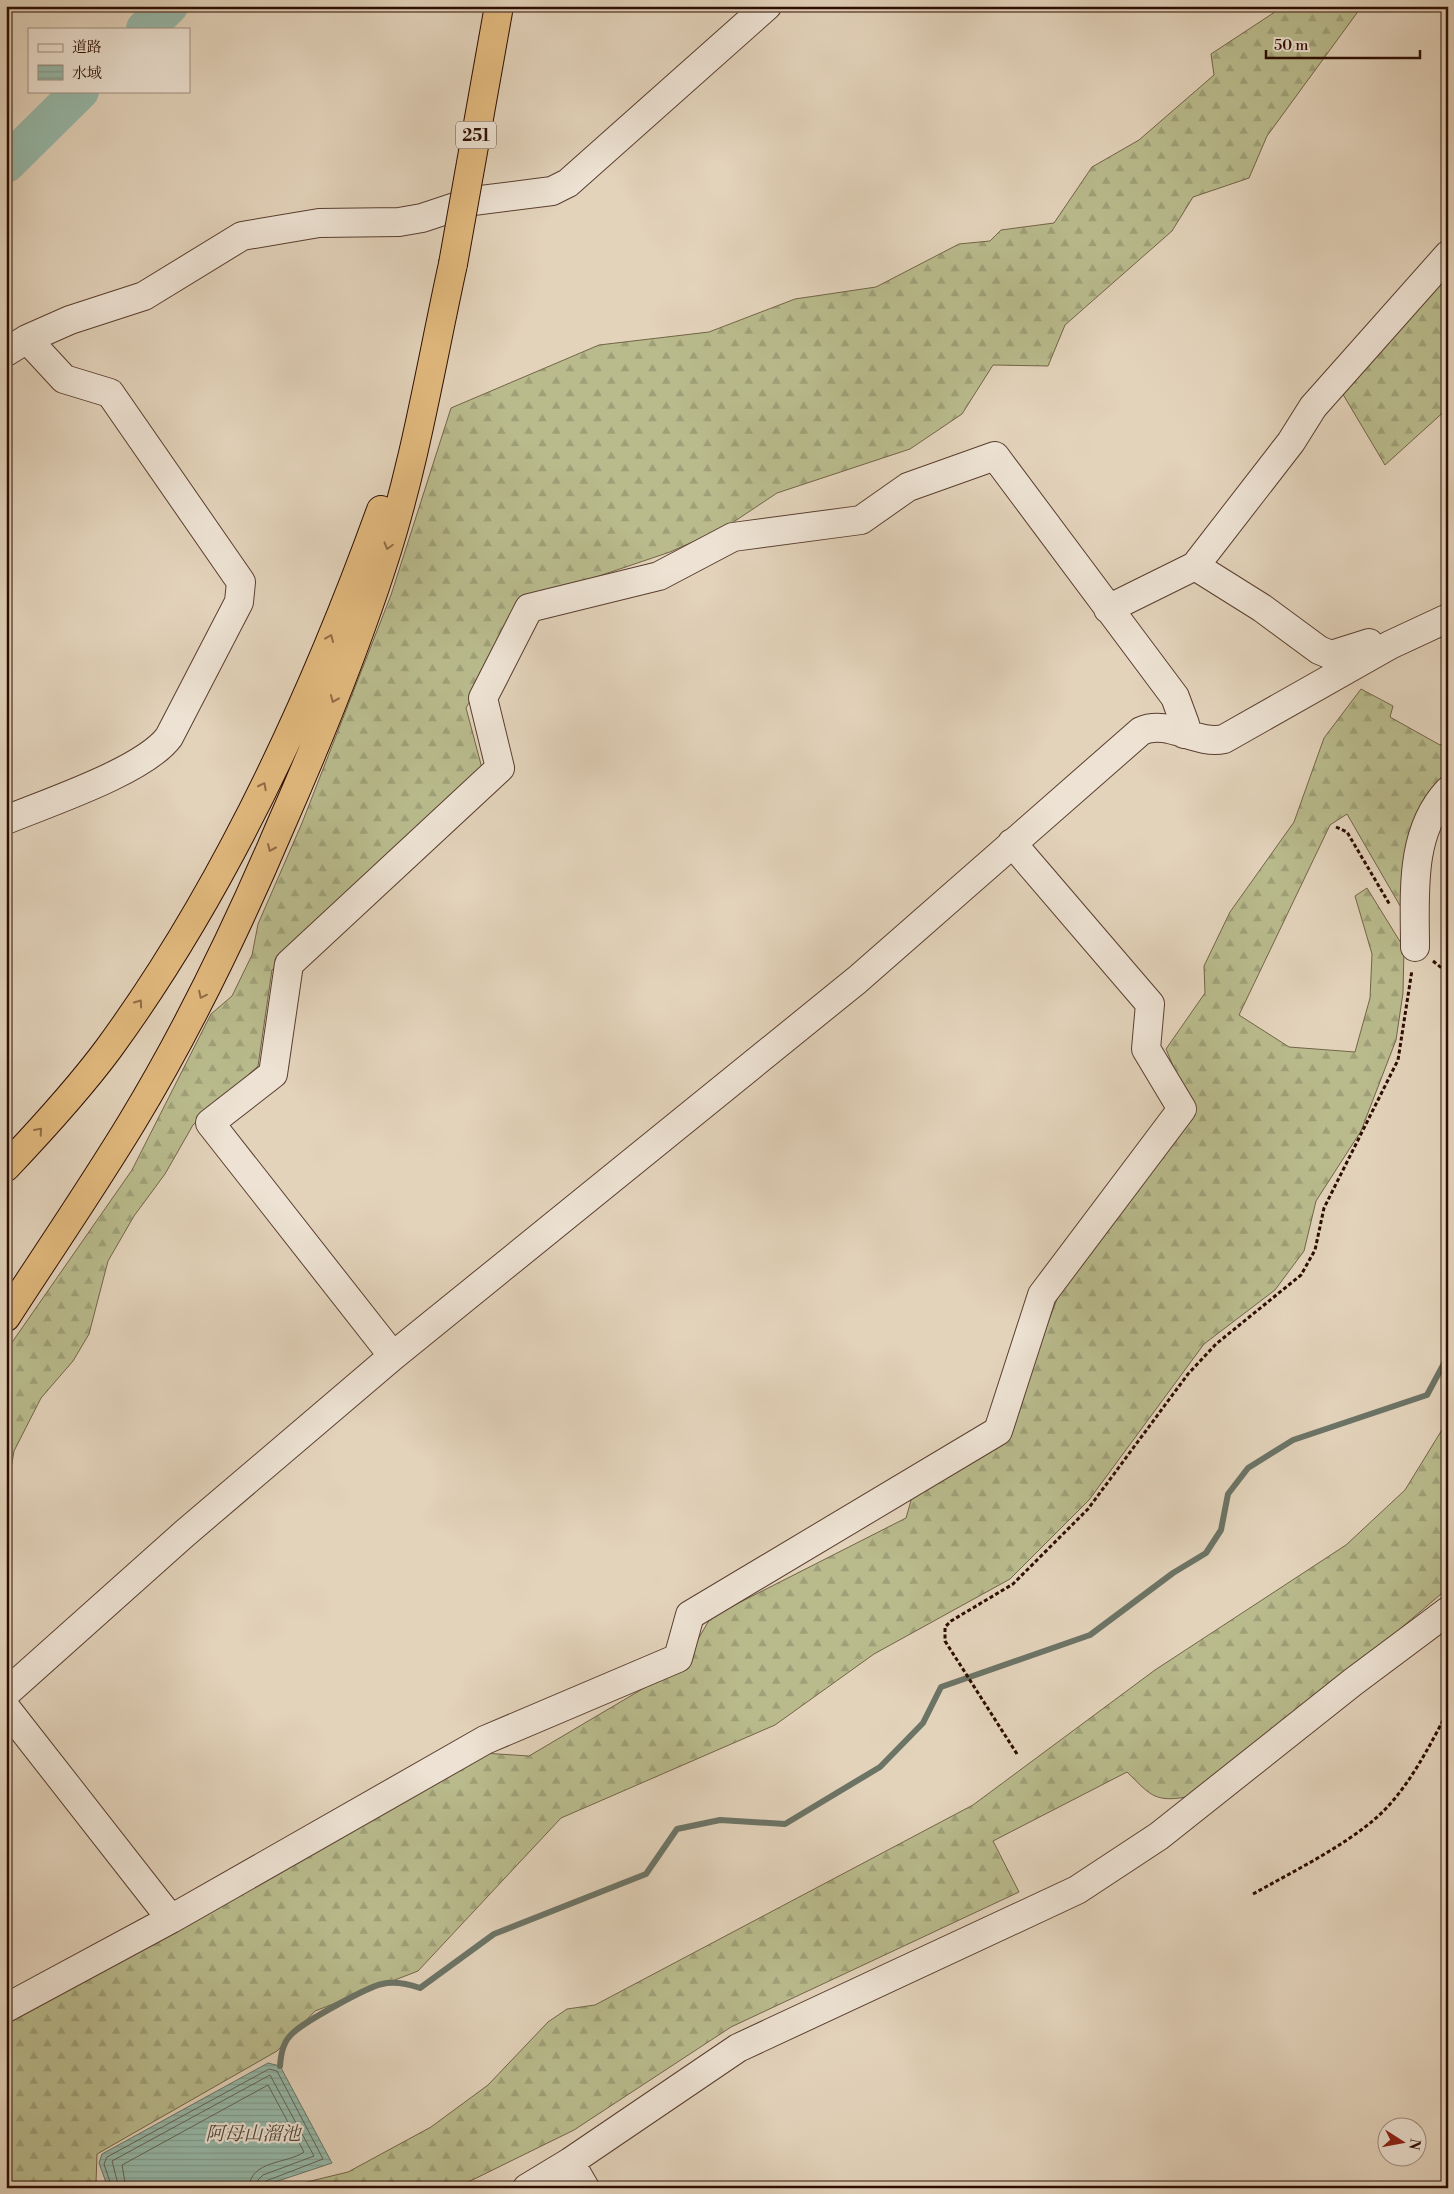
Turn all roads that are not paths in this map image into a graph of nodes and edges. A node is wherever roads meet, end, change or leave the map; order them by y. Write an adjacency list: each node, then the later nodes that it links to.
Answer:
1 (499, 6): 5 (highway, 251, bridge)
2 (767, 6): 4 (street)
3 (1448, 255): 6 (street)
4 (16, 345): 12 (street)
5 (431, 362): 15 (highway, one-way to 5); 16 (highway, one-way to 16)
6 (1195, 566): 7 (street); 9 (street)
7 (1108, 609): 10 (street); 17 (street)
8 (1448, 618): 9 (street)
9 (1390, 645): 10 (street)
10 (1184, 734): 13 (street)
11 (1448, 791): 14 (street)
12 (6, 820)
13 (1012, 843): 17 (street); 21 (street)
14 (1415, 947)
15 (6, 1167)
16 (6, 1317)
17 (393, 1356): 19 (street)
18 (1448, 1611): 23 (street)
19 (6, 1694)
20 (6, 1708): 21 (street)
21 (171, 1919): 22 (street)
22 (6, 2008)
23 (570, 2162): 24 (street); 25 (street)
24 (527, 2188)
25 (585, 2188)

